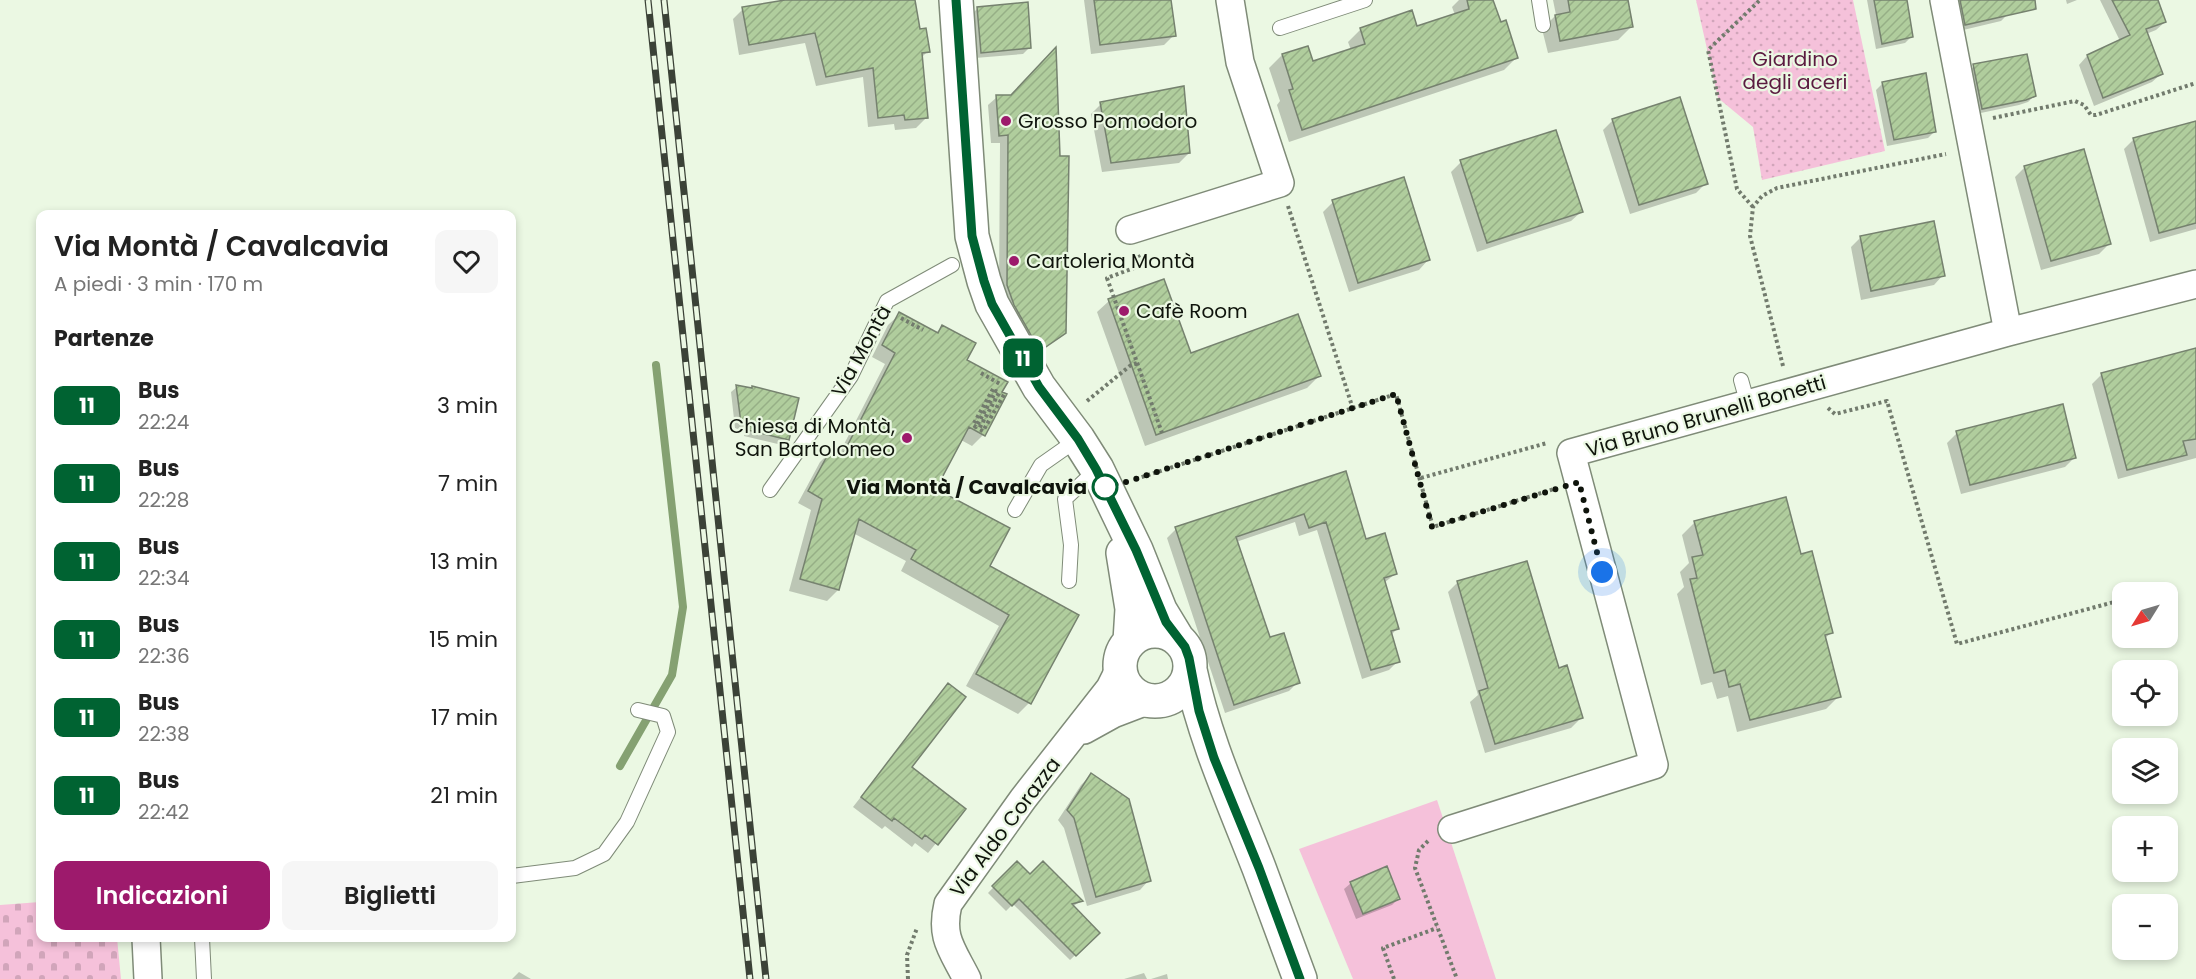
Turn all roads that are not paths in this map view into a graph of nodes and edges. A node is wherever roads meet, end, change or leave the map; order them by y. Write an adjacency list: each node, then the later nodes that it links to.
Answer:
1 (956, 0): 12 (main road)
2 (1230, 0): 8 (street)
3 (1365, 0): 7 (lane)
4 (1539, 0): 6 (lane)
5 (1944, 0): 11 (street)
6 (1544, 25)
7 (1280, 28)
8 (1130, 230)
9 (952, 265): 14 (lane, Via Montà)
10 (2196, 284): 11 (street, Via Bruno Brunelli Bonetti)
11 (2007, 332): 25 (street, Via Bruno Brunelli Bonetti)
12 (1078, 439): 13 (main road); 16 (lane)
13 (1096, 469): 15 (main road); 17 (lane)
14 (770, 490)
15 (1121, 496): 18 (main road); 19 (main road)
16 (1015, 510)
17 (1069, 581)
18 (1177, 638): 19 (main road); 20 (main road)
19 (1125, 655): 21 (main road); 23 (street, Via Aldo Corazza)
20 (1190, 670): 21 (main road); 24 (main road)
21 (1153, 701): 23 (street, Via Aldo Corazza); 24 (main road)
22 (638, 710): 26 (lane)
23 (1075, 735): 31 (street, Via Aldo Corazza)
24 (1214, 758): 32 (main road)
25 (1452, 829)
26 (516, 875)
27 (146, 942): 29 (street)
28 (202, 942): 30 (lane)
29 (148, 979)
30 (204, 979)
31 (967, 979)
32 (1300, 979)

